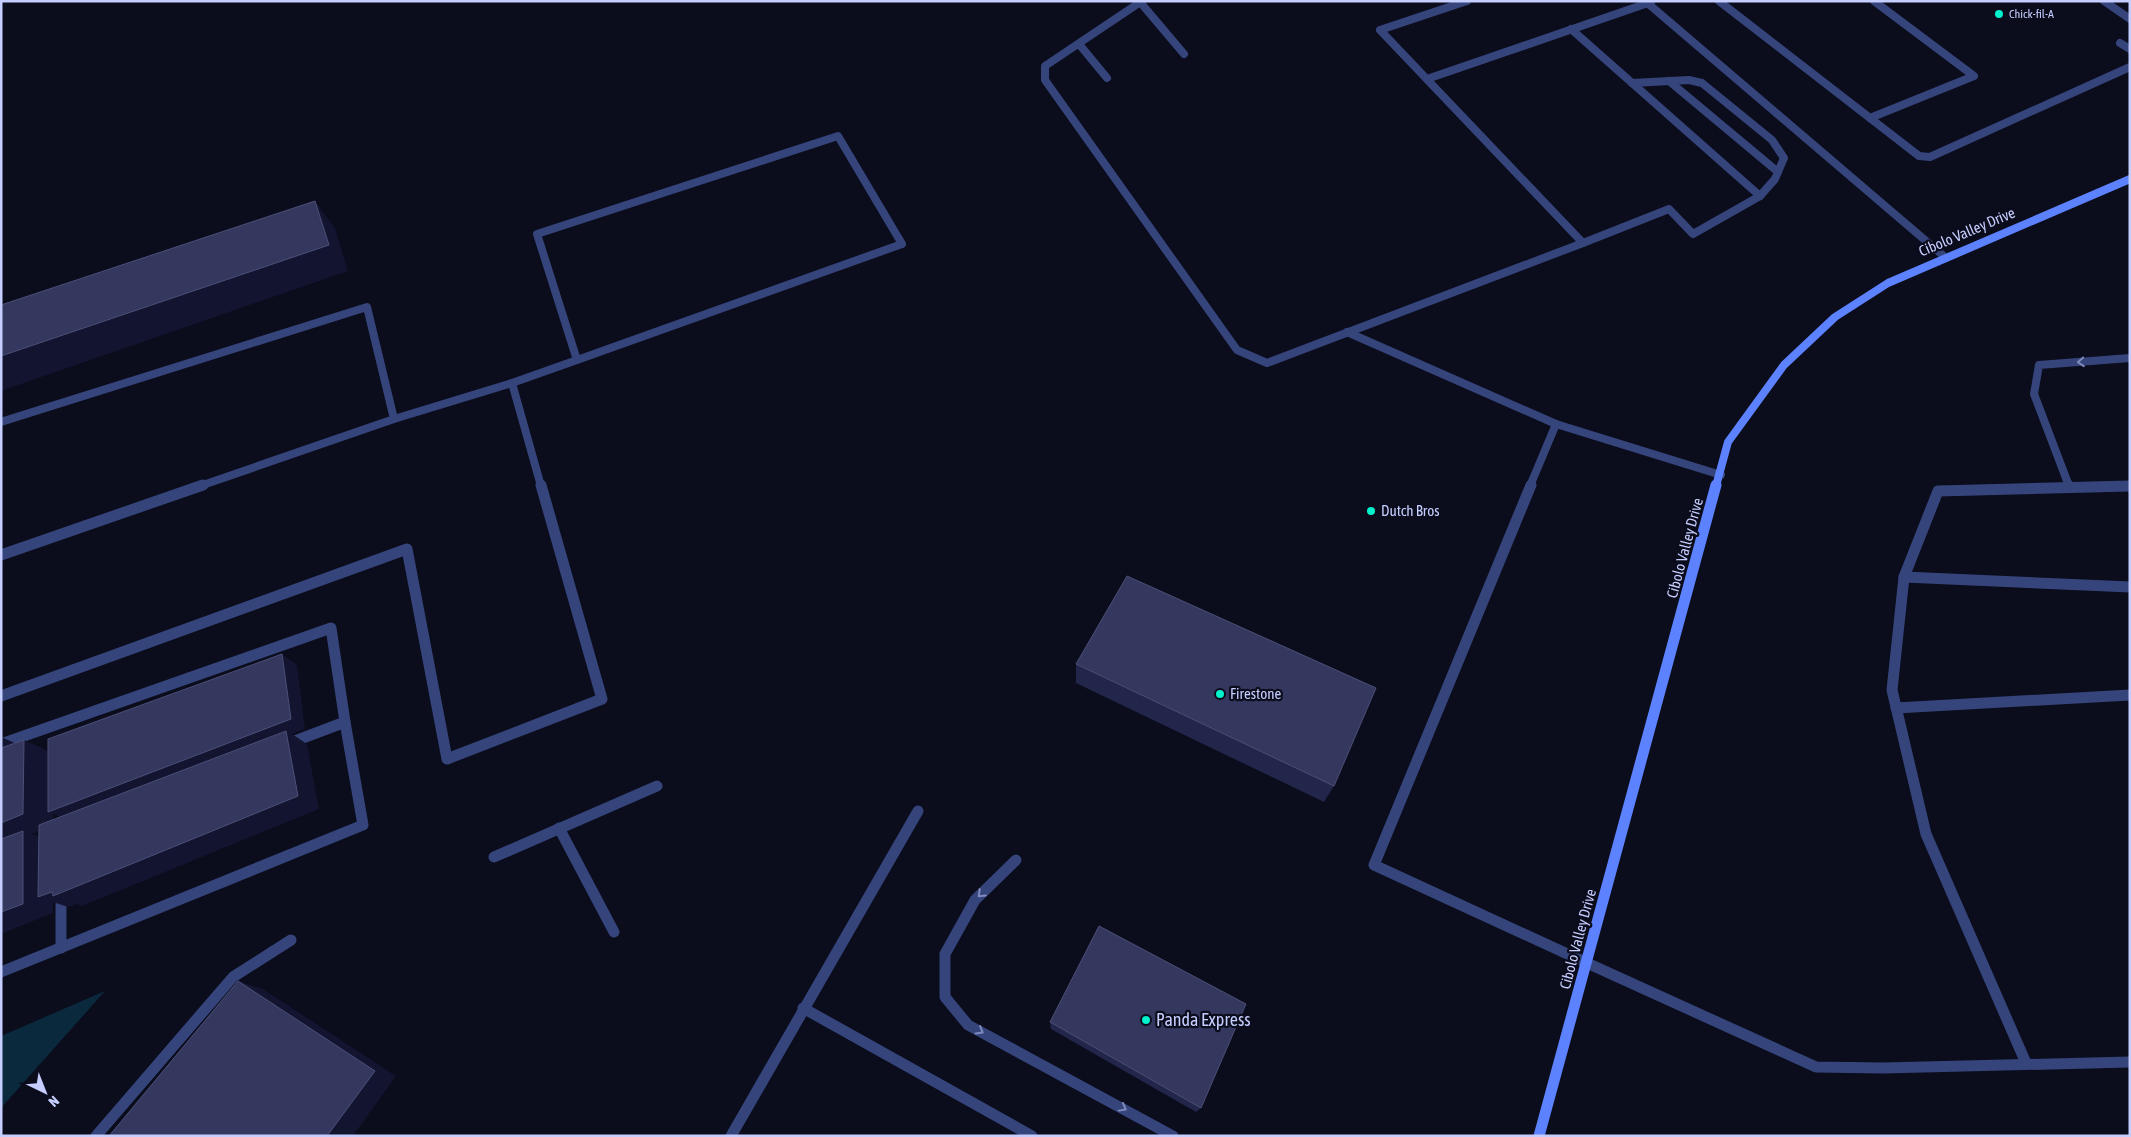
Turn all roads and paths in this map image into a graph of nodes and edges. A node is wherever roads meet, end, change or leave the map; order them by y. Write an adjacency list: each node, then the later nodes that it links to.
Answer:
1 (1467, 1): 15 (street)
2 (1719, 1): 18 (street)
3 (1874, 1): 18 (street)
4 (2104, 1): 7 (street)
5 (1141, 2): 10 (street); 12 (street)
6 (1648, 2): 8 (street); 23 (street)
7 (2130, 19)
8 (1571, 29): 15 (street); 17 (street)
9 (2120, 43): 11 (street)
10 (1079, 44): 14 (street); 24 (street)
11 (2130, 49)
12 (1184, 54)
13 (2130, 66): 18 (street)
14 (1106, 78)
15 (1427, 79): 22 (street)
16 (1669, 81): 17 (street); 19 (street); 19 (street)
17 (1632, 83): 21 (street)
18 (1870, 118)
19 (1778, 172): 21 (street)
20 (2130, 179): 23 (main road, Cibolo Valley Drive)
21 (1760, 196): 22 (street)
22 (1583, 243): 24 (street)
23 (1946, 258): 31 (main road, Cibolo Valley Drive)
24 (1347, 332): 30 (street)
25 (2130, 358): 33 (street, one-way to 33)
26 (577, 360): 26 (street); 27 (street)
27 (512, 383): 28 (street); 38 (street)
28 (394, 419): 29 (street); 34 (street)
29 (1, 422)
30 (1556, 424): 31 (street); 52 (street)
31 (1721, 475): 52 (main road, Cibolo Valley Drive)
32 (2130, 486): 33 (street)
33 (2069, 488): 35 (street)
34 (1, 556)
35 (1904, 577): 36 (street); 39 (street)
36 (2130, 587)
37 (2130, 695): 39 (street)
38 (1, 696)
39 (1896, 708): 56 (street)
40 (345, 722): 41 (street); 42 (street); 51 (street)
41 (1, 744)
42 (272, 750)
43 (657, 786): 45 (street)
44 (918, 811): 54 (street)
45 (559, 828): 46 (street); 49 (street)
46 (494, 856)
47 (1016, 860): 60 (street, one-way to 60)
48 (61, 880): 51 (street)
49 (614, 932)
50 (291, 940): 57 (street)
51 (61, 948): 53 (street)
52 (1587, 963): 56 (street); 61 (main road, Cibolo Valley Drive)
53 (1, 972)
54 (803, 1008): 58 (street); 59 (street)
55 (2130, 1062): 56 (street)
56 (2026, 1063)
57 (96, 1136)
58 (731, 1136)
59 (1032, 1136)
60 (1172, 1136)
61 (1539, 1136)

